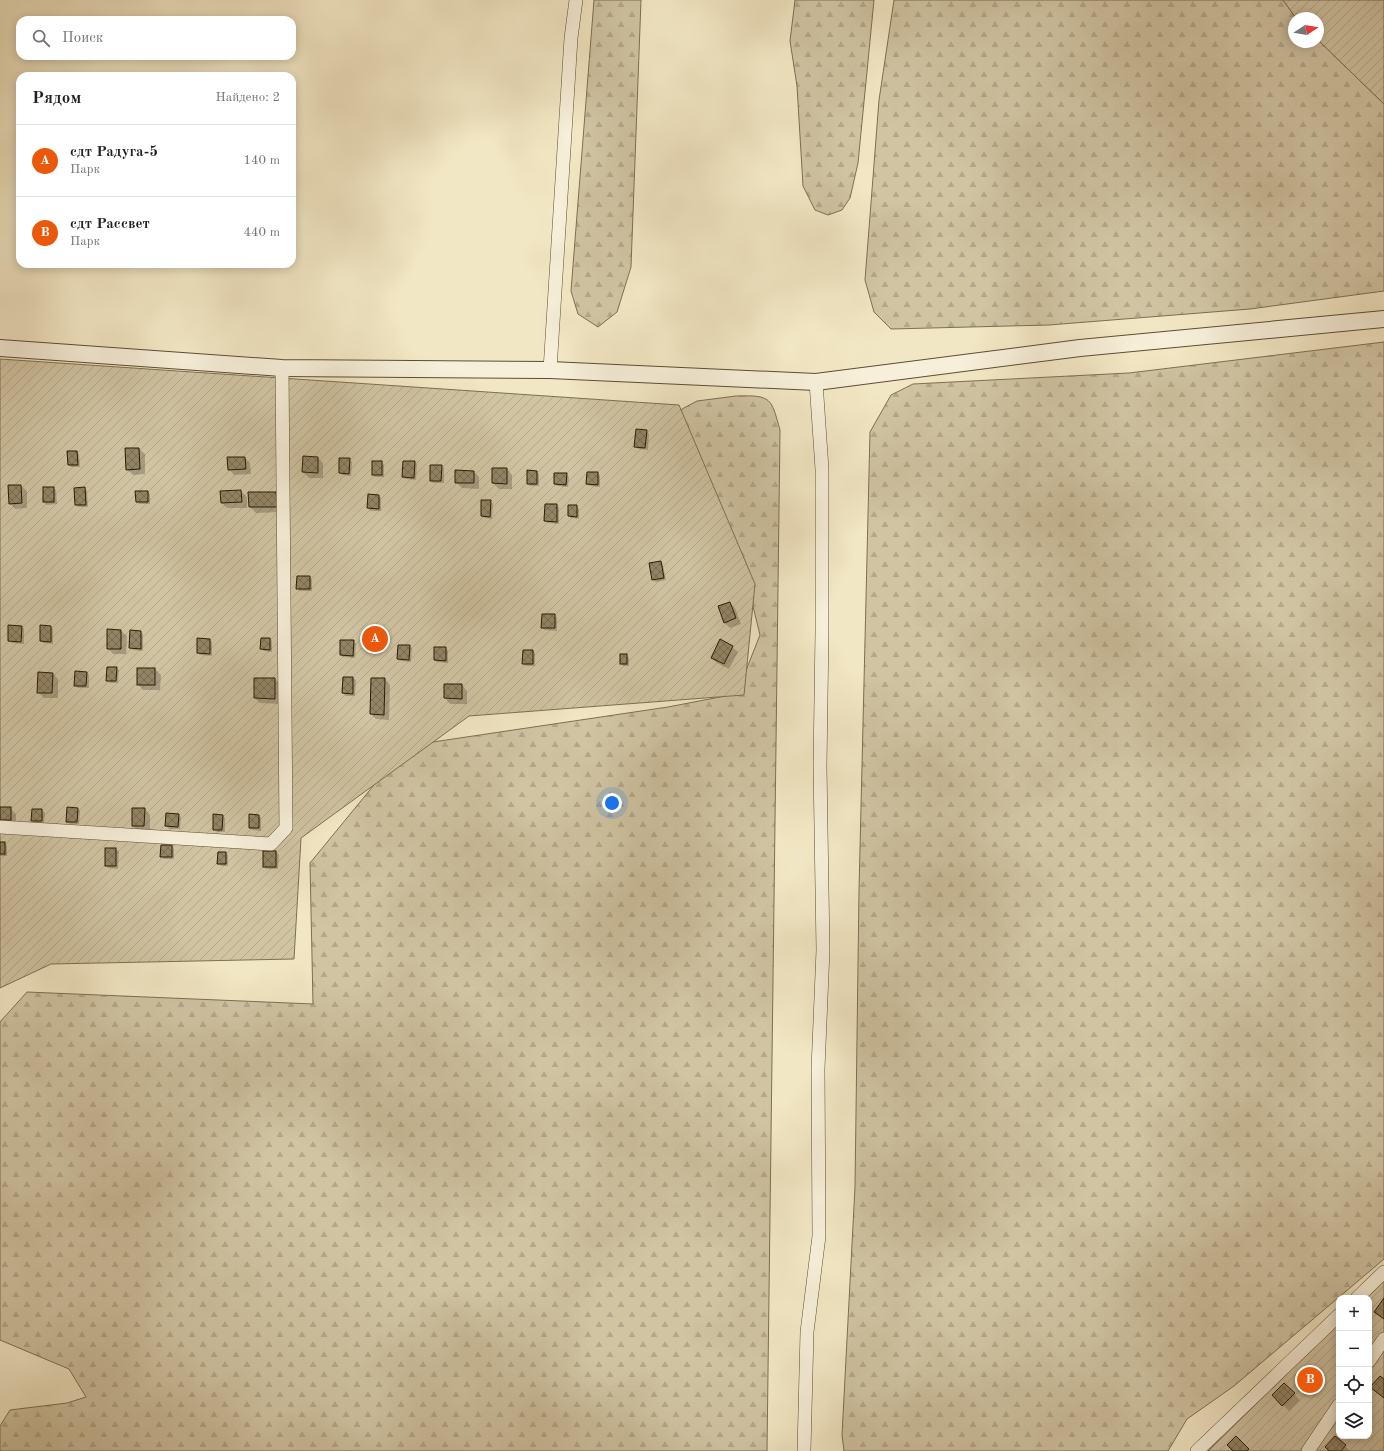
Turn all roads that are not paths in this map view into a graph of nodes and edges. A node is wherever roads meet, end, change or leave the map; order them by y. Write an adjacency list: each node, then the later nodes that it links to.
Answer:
1 (576, 0): 5 (street)
2 (1384, 319): 6 (street)
3 (0, 348): 4 (street)
4 (282, 368): 5 (street); 7 (street)
5 (550, 370): 6 (street)
6 (816, 382): 14 (street)
7 (0, 827)
8 (1384, 1272): 9 (street)
9 (1360, 1295)
10 (1336, 1318): 15 (street)
11 (1384, 1339): 12 (street)
12 (1372, 1357)
13 (1336, 1409): 16 (street)
14 (804, 1451)
15 (1197, 1451)
16 (1308, 1451)

